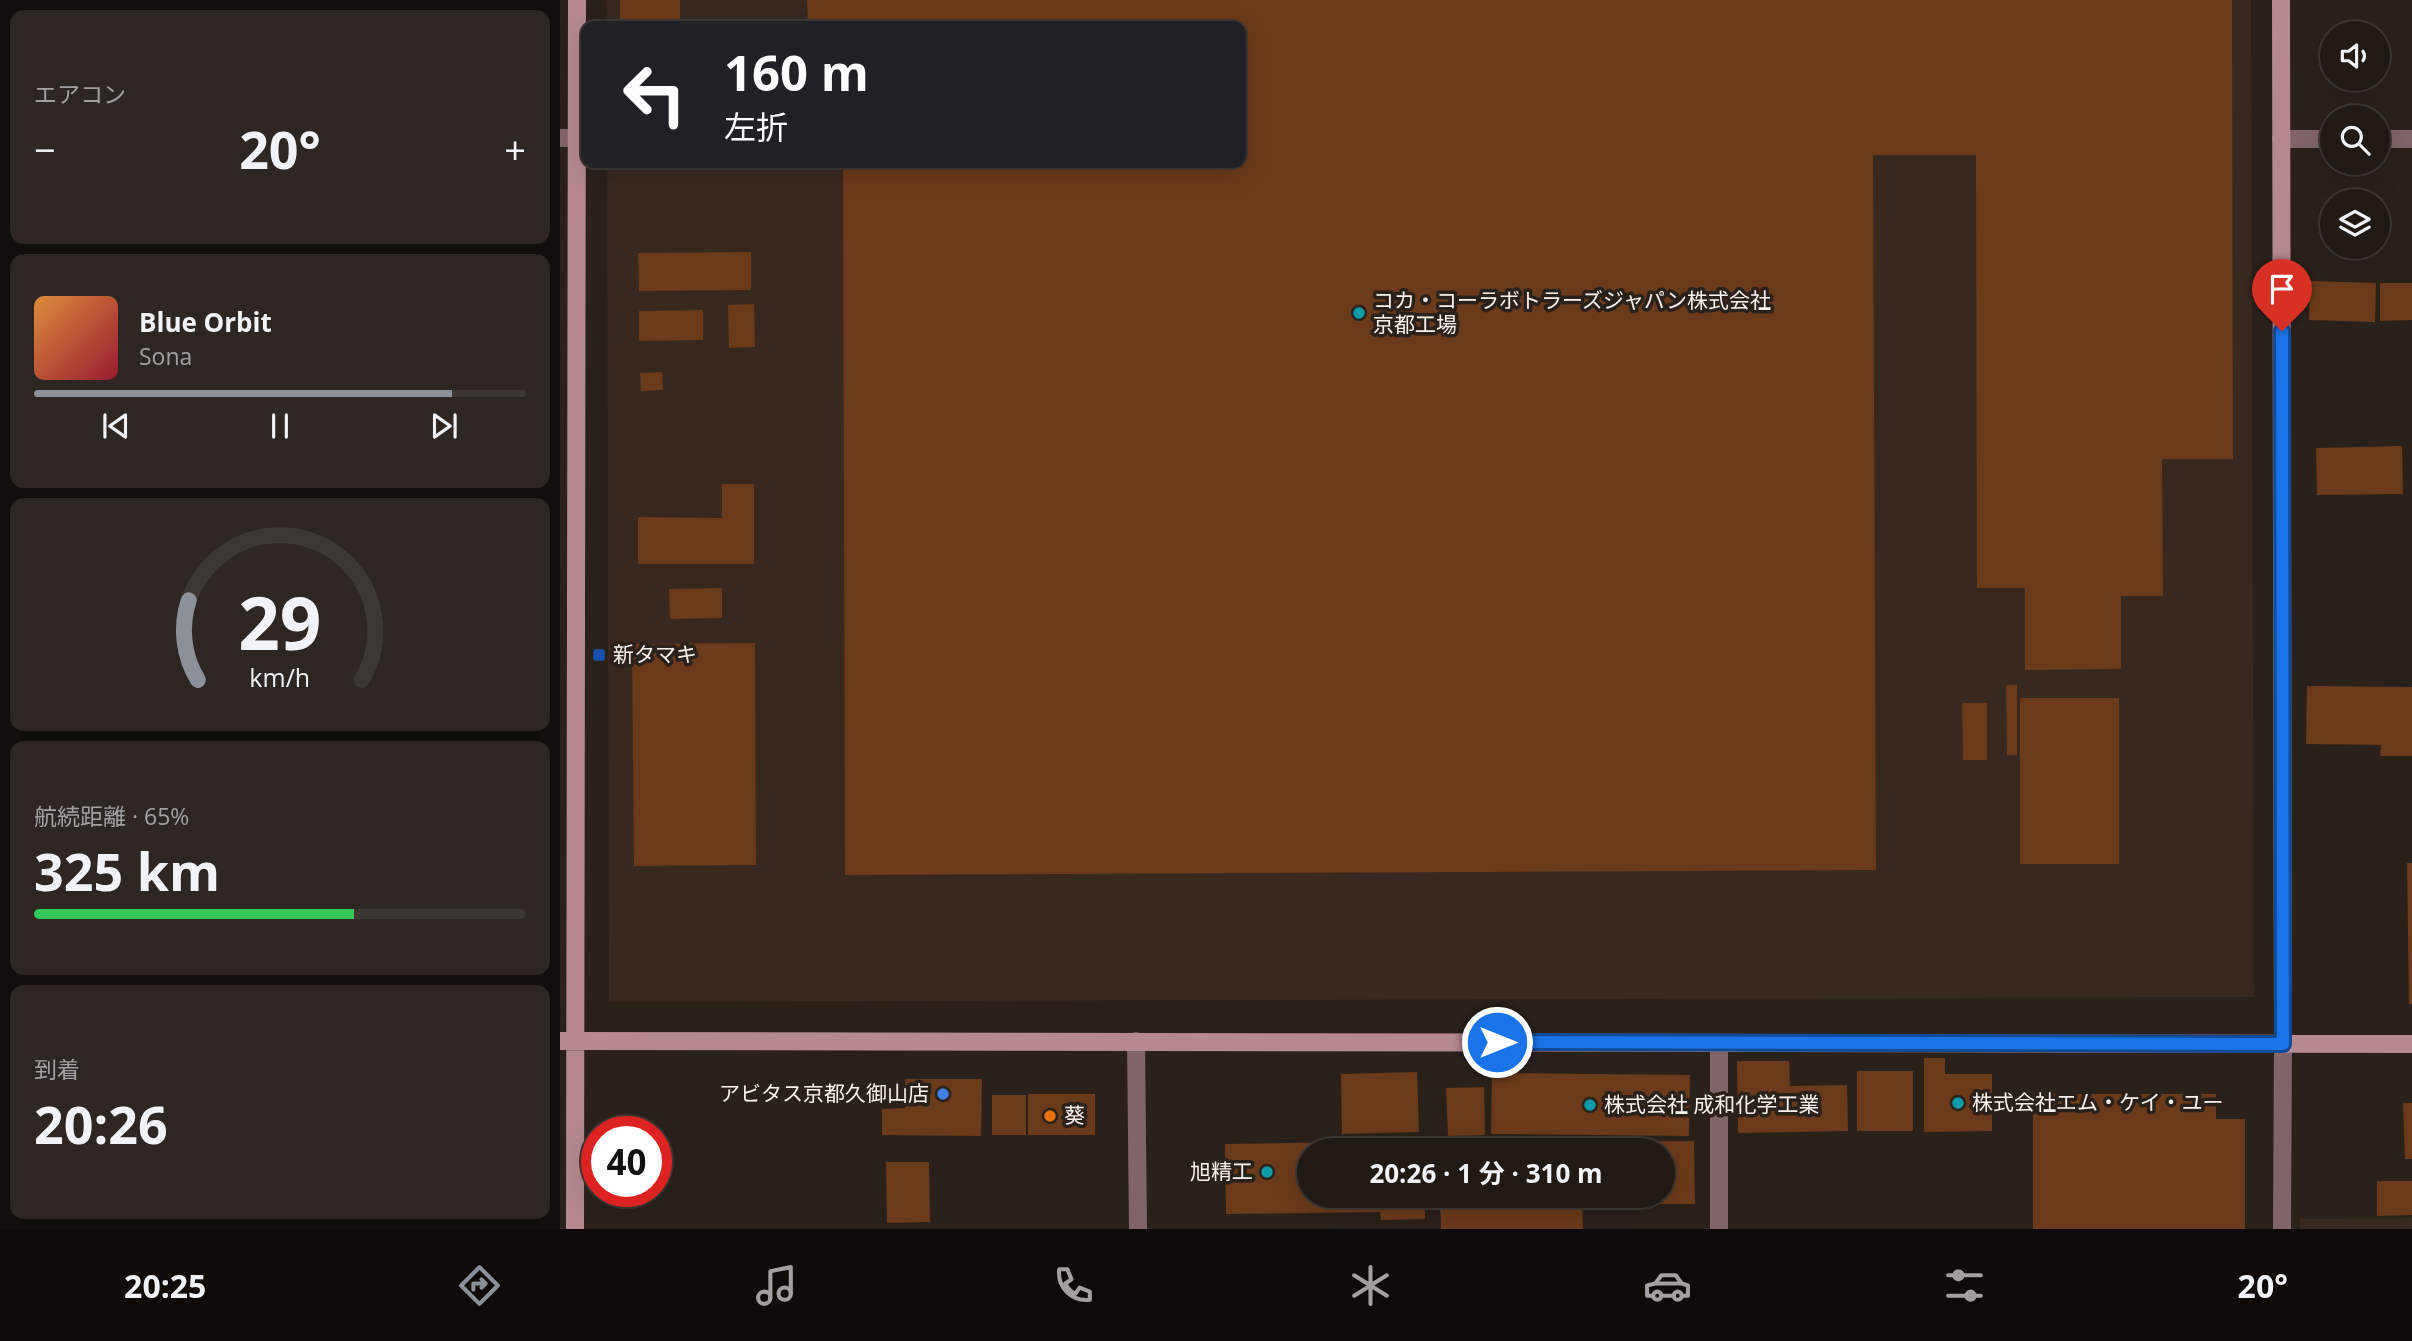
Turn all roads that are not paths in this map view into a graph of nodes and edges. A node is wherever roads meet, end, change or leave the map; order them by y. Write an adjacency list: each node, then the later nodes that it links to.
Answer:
1 (577, 0): 3 (street)
2 (2281, 0): 4 (street)
3 (568, 138): 8 (street)
4 (2281, 139): 5 (street); 11 (street)
5 (2320, 139)
6 (2390, 139): 7 (street)
7 (2412, 139)
8 (567, 1041): 9 (street); 13 (street)
9 (1136, 1041): 10 (street); 14 (street)
10 (1719, 1043): 11 (street); 15 (street)
11 (2283, 1044): 12 (street); 16 (street)
12 (2412, 1044)
13 (575, 1229)
14 (1138, 1229)
15 (1719, 1229)
16 (2282, 1229)

